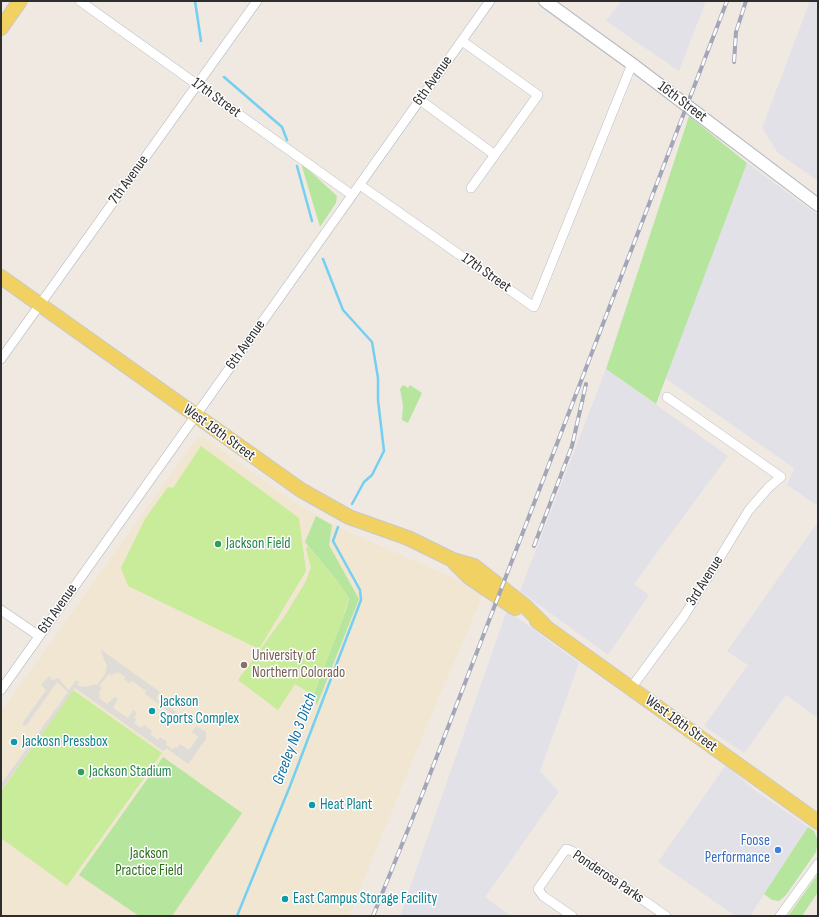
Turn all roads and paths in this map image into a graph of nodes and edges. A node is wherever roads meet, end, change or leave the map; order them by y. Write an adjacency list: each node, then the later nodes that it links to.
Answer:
1 (20, 1): 6 (main road)
2 (80, 1): 9 (street, 17th Street)
3 (257, 1): 9 (street, 7th Avenue)
4 (490, 1): 7 (street, 6th Avenue)
5 (545, 1): 8 (main road, 16th Street)
6 (1, 28)
7 (462, 41): 10 (street, 6th Avenue); 11 (street)
8 (632, 64): 12 (street, 17th Street); 15 (main road, 16th Street)
9 (197, 84): 14 (street, 17th Street); 17 (street, 7th Avenue)
10 (420, 100): 11 (street); 12 (street, 6th Avenue)
11 (495, 155): 13 (street)
12 (360, 185): 14 (street, 6th Avenue)
13 (471, 188)
14 (352, 195): 20 (street, 6th Avenue)
15 (818, 205)
16 (1, 277): 17 (main road, West 18th Street)
17 (40, 305): 18 (street, 7th Avenue); 20 (main road, West 18th Street)
18 (1, 359)
19 (667, 396): 23 (street, 3rd Avenue)
20 (195, 416): 22 (street, 6th Avenue); 23 (main road, West 18th Street)
21 (1, 610): 22 (street)
22 (39, 636): 24 (street, 6th Avenue)
23 (631, 688): 25 (main road, West 18th Street)
24 (1, 690)
25 (818, 822)
26 (818, 864): 29 (street)
27 (572, 916): 28 (street, Ponderosa Parks)
28 (666, 916)
29 (780, 916)

